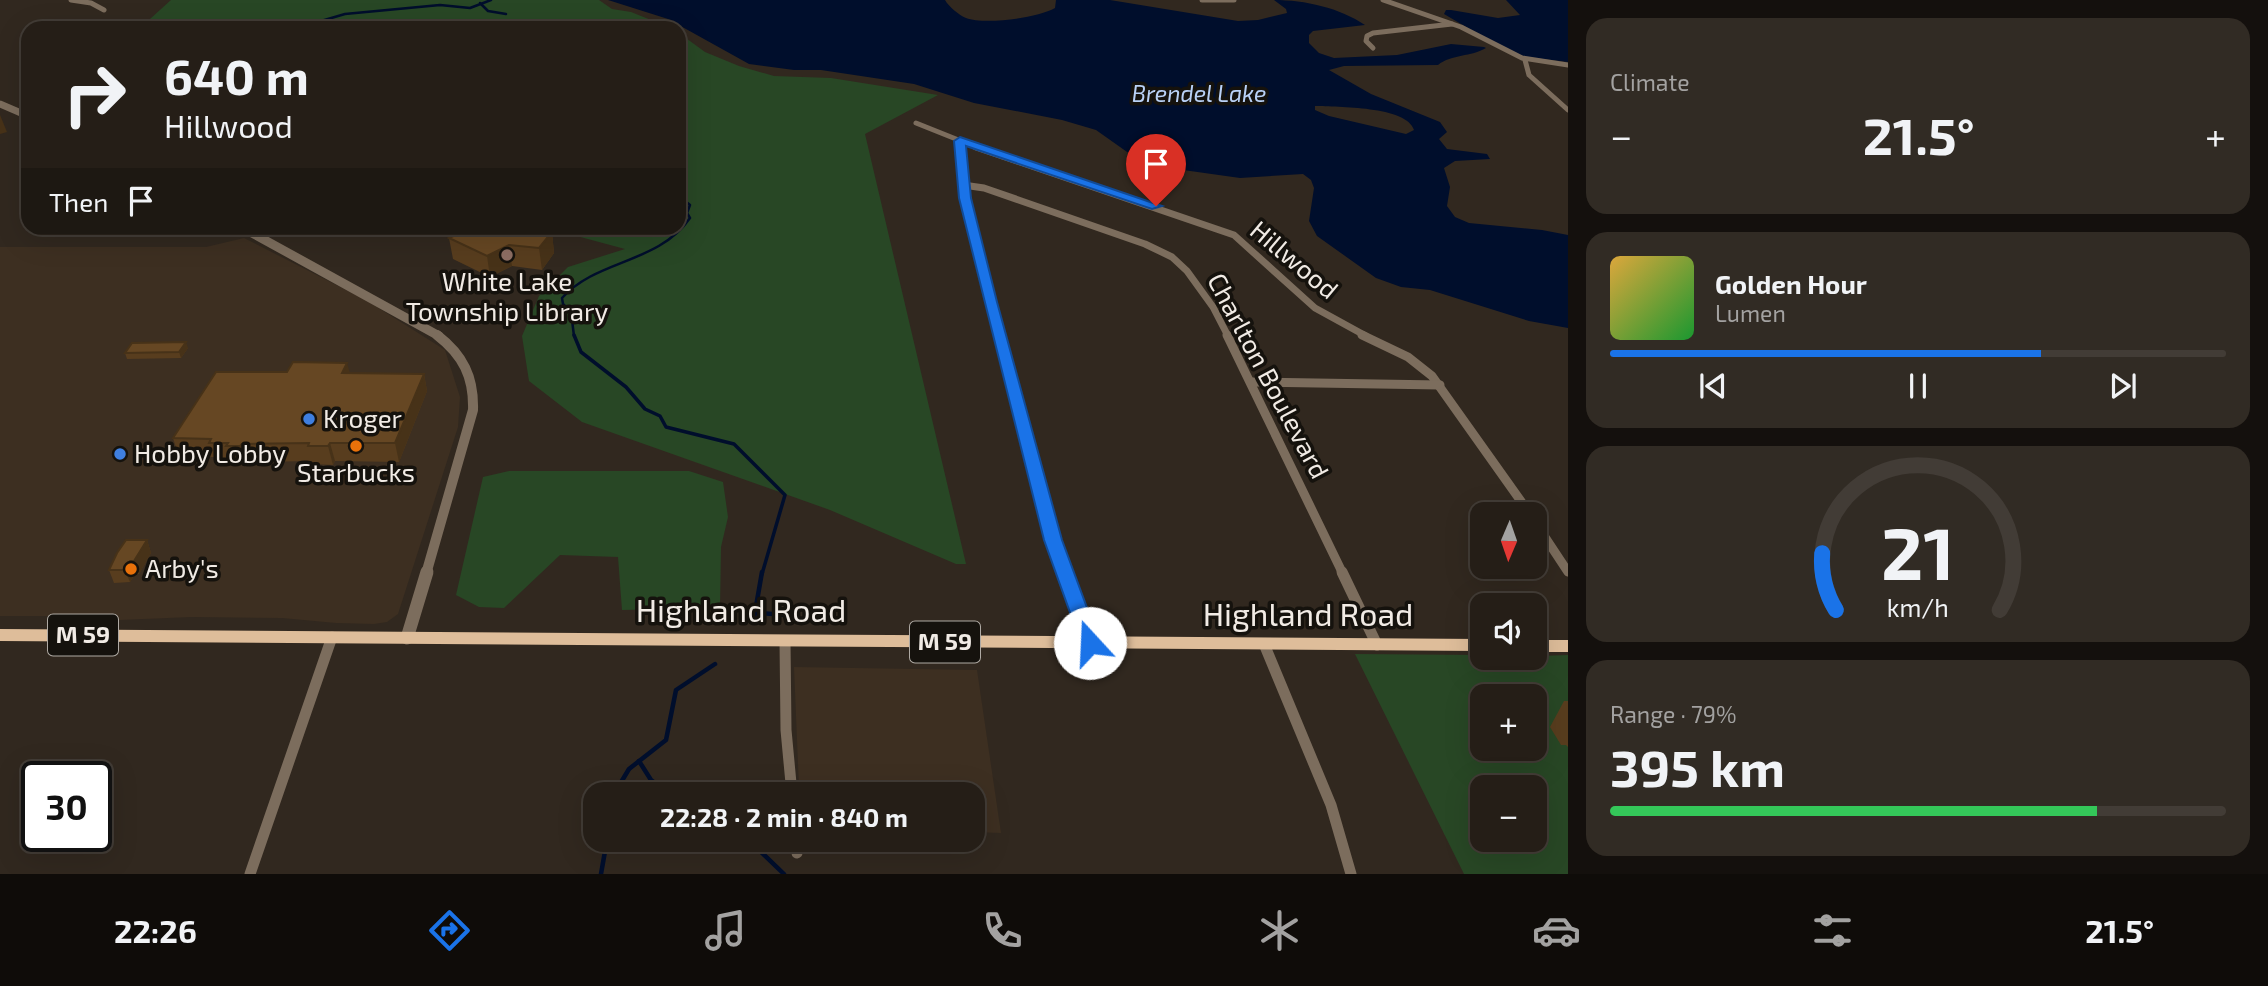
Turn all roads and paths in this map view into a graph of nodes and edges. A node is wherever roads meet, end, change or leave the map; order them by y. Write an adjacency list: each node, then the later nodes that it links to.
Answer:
1 (71, 0): 7 (street)
2 (1202, 0): 3 (street)
3 (1234, 0)
4 (1383, 0): 6 (street)
5 (1410, 0): 6 (street)
6 (1394, 4): 8 (street)
7 (104, 10)
8 (1454, 24): 9 (street); 10 (street)
9 (1373, 48)
10 (1525, 60): 11 (street); 13 (street)
11 (1568, 65)
12 (0, 104): 14 (street)
13 (1568, 110)
14 (21, 113)
15 (916, 123): 16 (street, Hillwood)
16 (960, 141): 17 (street); 20 (street, Hillwood)
17 (963, 185): 19 (street, Charlton Boulevard); 28 (street)
18 (256, 235): 26 (street)
19 (1252, 382): 20 (street); 30 (street, Charlton Boulevard)
20 (1440, 385): 21 (street, Hillwood)
21 (1522, 502)
22 (1547, 540): 23 (street)
23 (1568, 572)
24 (0, 635): 25 (highway, Highland Road / M 59)
25 (332, 637): 26 (highway, Highland Road / M 59); 35 (street)
26 (407, 638): 27 (highway, Highland Road / M 59)
27 (785, 641): 28 (highway, Highland Road / M 59); 34 (street)
28 (1090, 643): 29 (highway, Highland Road / M 59)
29 (1264, 645): 30 (highway, Highland Road / M 59); 36 (street)
30 (1377, 645): 31 (highway, Highland Road / M 59)
31 (1470, 645)
32 (1547, 646): 33 (highway)
33 (1568, 646)
34 (791, 782)
35 (250, 874)
36 (1352, 874)

